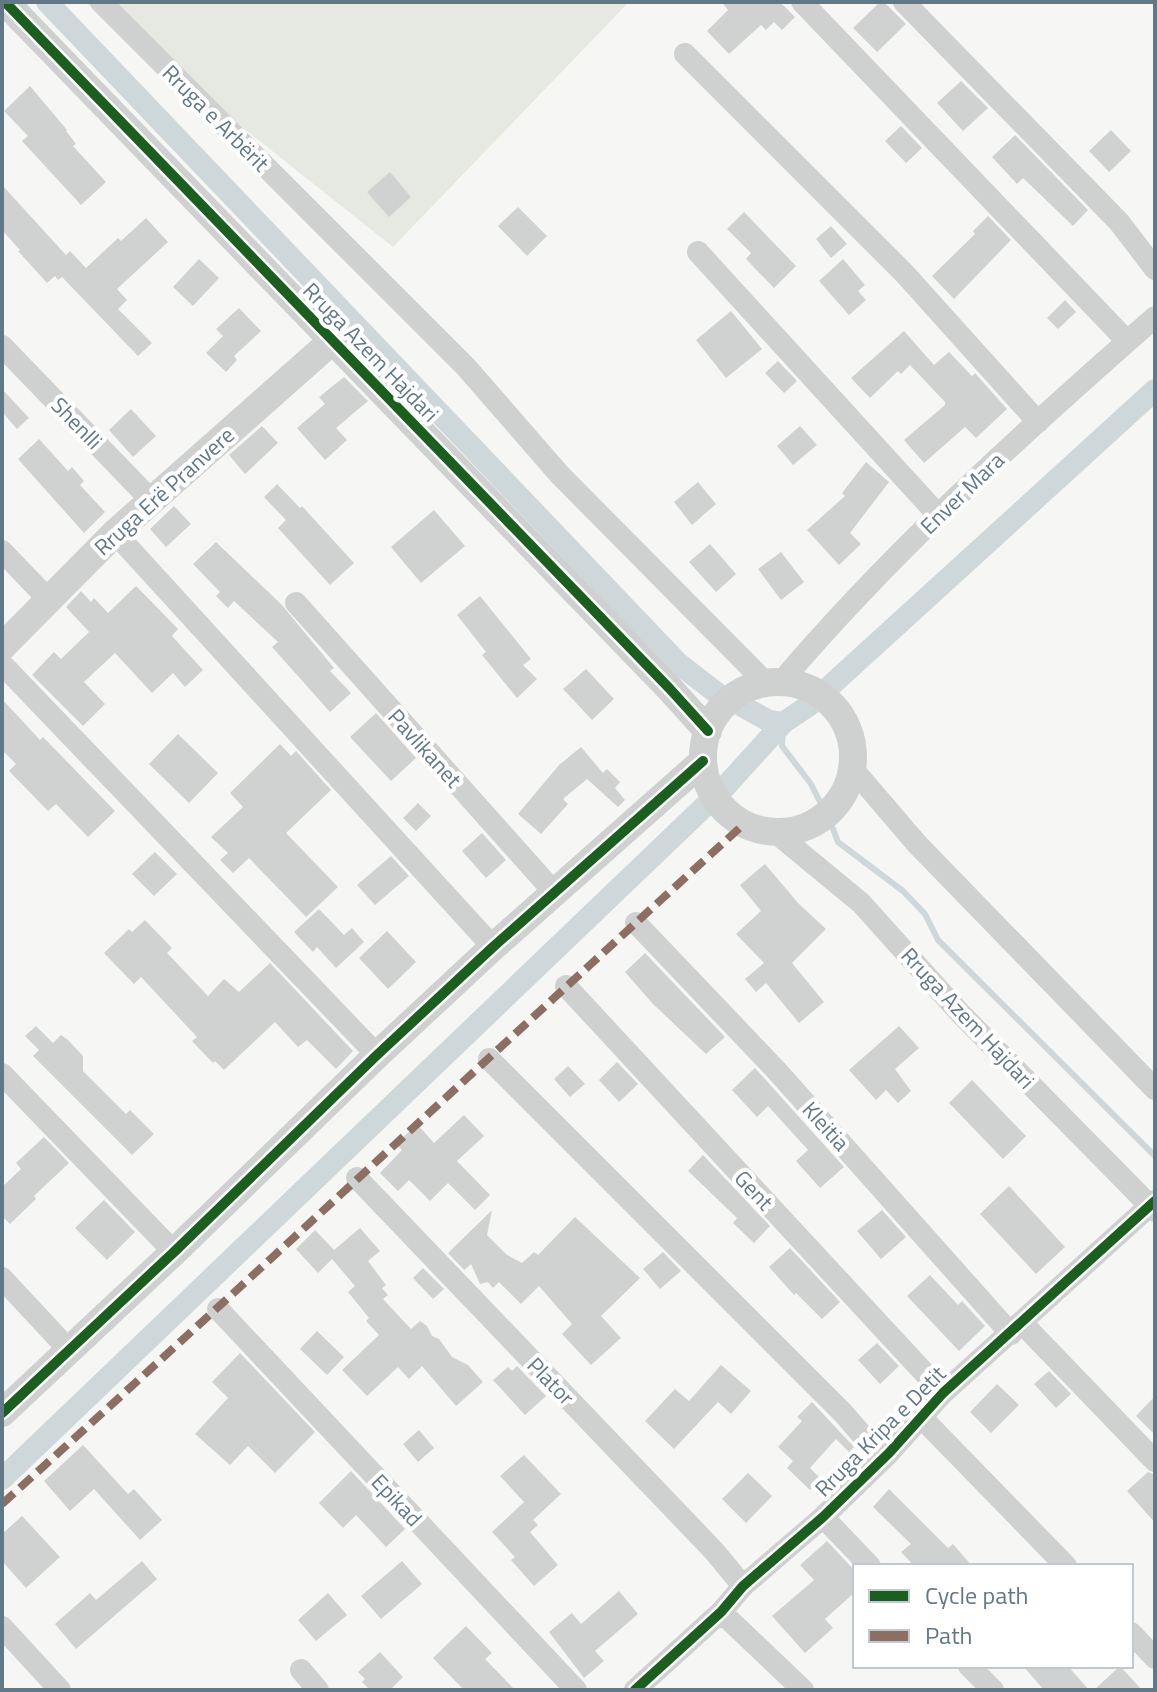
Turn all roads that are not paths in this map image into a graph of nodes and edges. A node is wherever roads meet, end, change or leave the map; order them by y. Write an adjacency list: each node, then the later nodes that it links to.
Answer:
1 (5, 2): 9 (street, Rruga Azem Hajdari)
2 (101, 2): 21 (street, Rruga e Arbërit)
3 (802, 2): 10 (street)
4 (904, 2): 7 (street)
5 (685, 54): 12 (street)
6 (698, 252): 14 (street)
7 (1155, 269)
8 (1155, 317): 10 (street, Enver Mara)
9 (332, 341): 13 (street, Rruga Erë Pranvere); 22 (street, Rruga Azem Hajdari)
10 (1127, 341): 12 (street, Enver Mara)
11 (2, 346): 13 (street, Shenlli)
12 (1038, 422): 14 (street, Enver Mara)
13 (152, 501): 15 (street, Rruga Erë Pranvere)
14 (938, 515): 21 (street, Enver Mara)
15 (115, 533): 17 (street, Rruga Erë Pranvere); 28 (street)
16 (2, 551): 17 (street)
17 (48, 599): 19 (street, Rruga Erë Pranvere)
18 (296, 603): 26 (street, Pavlikanet)
19 (2, 647)
20 (2, 664): 30 (street)
21 (773, 682): 22 (street, Rruga Azem Hajdari); 24 (street)
22 (708, 731): 23 (street, Rruga Azem Hajdari)
23 (703, 761): 25 (street, Rruga Azem Hajdari); 26 (street)
24 (852, 768): 25 (street); 33 (street)
25 (775, 832): 35 (street, Rruga Azem Hajdari)
26 (554, 892): 28 (street)
27 (636, 923): 39 (street, Kleitia)
28 (493, 947): 30 (street)
29 (566, 986): 41 (street, Gent)
30 (377, 1055): 36 (street)
31 (489, 1059): 44 (street)
32 (2, 1074): 36 (street)
33 (1155, 1089)
34 (357, 1178): 49 (street, Plator)
35 (1153, 1206): 39 (street, Rruga Kripa e Detit)
36 (174, 1252): 40 (street)
37 (2, 1278): 40 (street)
38 (218, 1309): 58 (street, Epikad)
39 (1016, 1329): 41 (street, Rruga Kripa e Detit); 45 (street, Kleitia)
40 (69, 1350): 42 (street)
41 (943, 1393): 43 (street, Rruga Kripa e Detit)
42 (2, 1413)
43 (921, 1417): 44 (street, Rruga Kripa e Detit); 48 (street)
44 (883, 1459): 46 (street, Rruga Kripa e Detit)
45 (1155, 1461)
46 (823, 1517): 47 (street); 49 (street, Rruga Kripa e Detit)
47 (868, 1564)
48 (1064, 1564)
49 (743, 1586): 50 (street, Rruga Kripa e Detit)
50 (721, 1612): 59 (street, Rruga Kripa e Detit); 60 (street)
51 (2, 1627): 56 (street)
52 (1133, 1635): 53 (street)
53 (1155, 1658)
54 (971, 1668): 61 (street)
55 (301, 1670): 57 (street)
56 (60, 1690)
57 (318, 1690)
58 (576, 1690)
59 (635, 1690)
60 (803, 1690)
61 (993, 1690)

